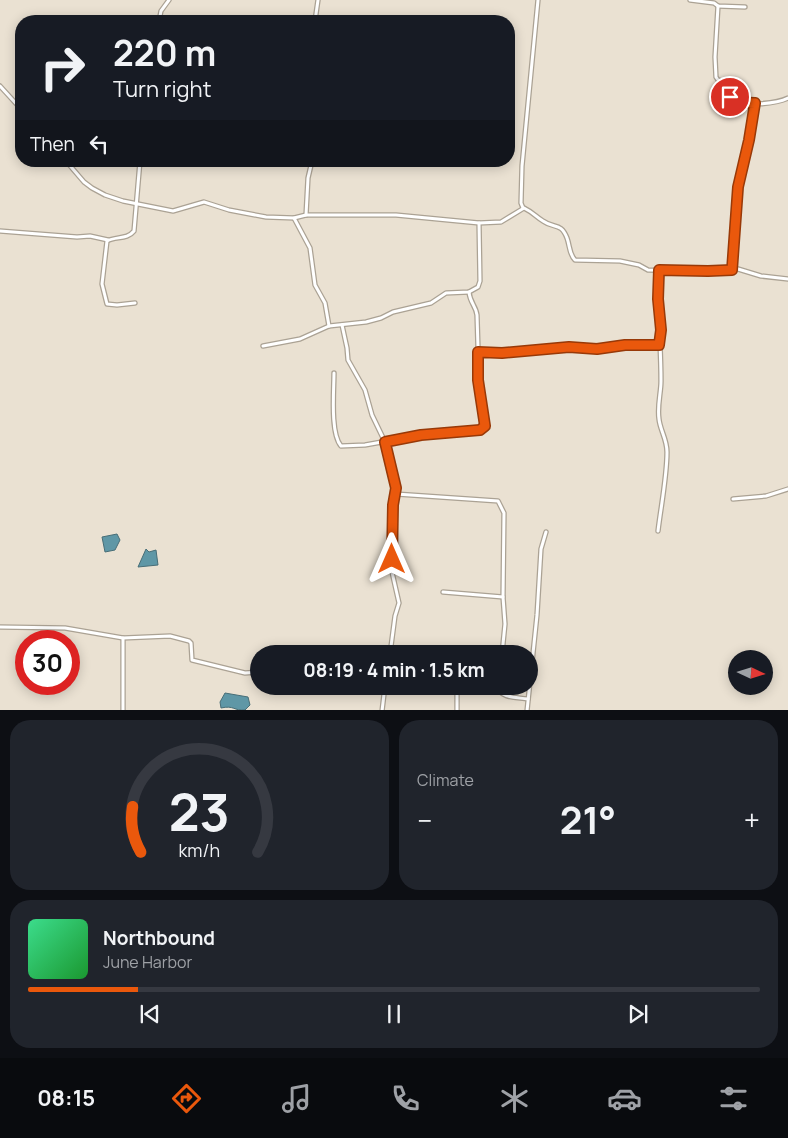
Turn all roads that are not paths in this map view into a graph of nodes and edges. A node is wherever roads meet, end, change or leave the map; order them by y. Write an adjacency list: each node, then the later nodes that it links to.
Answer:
1 (168, 0): 7 (street)
2 (318, 0): 8 (street)
3 (538, 0): 17 (street)
4 (690, 0): 5 (street)
5 (718, 6): 6 (street); 12 (street)
6 (745, 7)
7 (161, 15)
8 (316, 15)
9 (0, 86): 11 (street)
10 (788, 98): 12 (street)
11 (15, 102)
12 (755, 103): 24 (street)
13 (71, 167): 16 (street)
14 (140, 167): 16 (street)
15 (311, 167): 18 (street)
16 (137, 203): 19 (street); 22 (street)
17 (524, 208): 20 (street); 23 (street)
18 (306, 215): 19 (street); 20 (street)
19 (294, 218): 29 (street)
20 (479, 222): 26 (street)
21 (0, 232): 22 (street)
22 (108, 240): 27 (street)
23 (659, 270): 24 (street); 30 (street)
24 (732, 270): 25 (street)
25 (788, 279)
26 (469, 292): 28 (street); 32 (street)
27 (135, 303)
28 (342, 325): 29 (street); 34 (street)
29 (329, 326): 31 (street)
30 (659, 345): 32 (street); 38 (street)
31 (263, 346)
32 (478, 352): 34 (street)
33 (334, 373): 34 (street)
34 (385, 442): 36 (street)
35 (788, 489): 37 (street)
36 (396, 494): 41 (street); 44 (street)
37 (733, 498)
38 (658, 531)
39 (546, 532): 50 (street)
40 (443, 592): 41 (street)
41 (502, 597): 45 (street)
42 (0, 627): 43 (street)
43 (123, 638): 46 (street); 51 (street)
44 (391, 645)
45 (503, 645)
46 (250, 673)
47 (384, 695): 52 (street)
48 (457, 695): 53 (street)
49 (502, 695): 50 (street)
50 (528, 699): 54 (street)
51 (123, 710)
52 (382, 710)
53 (457, 710)
54 (527, 710)

